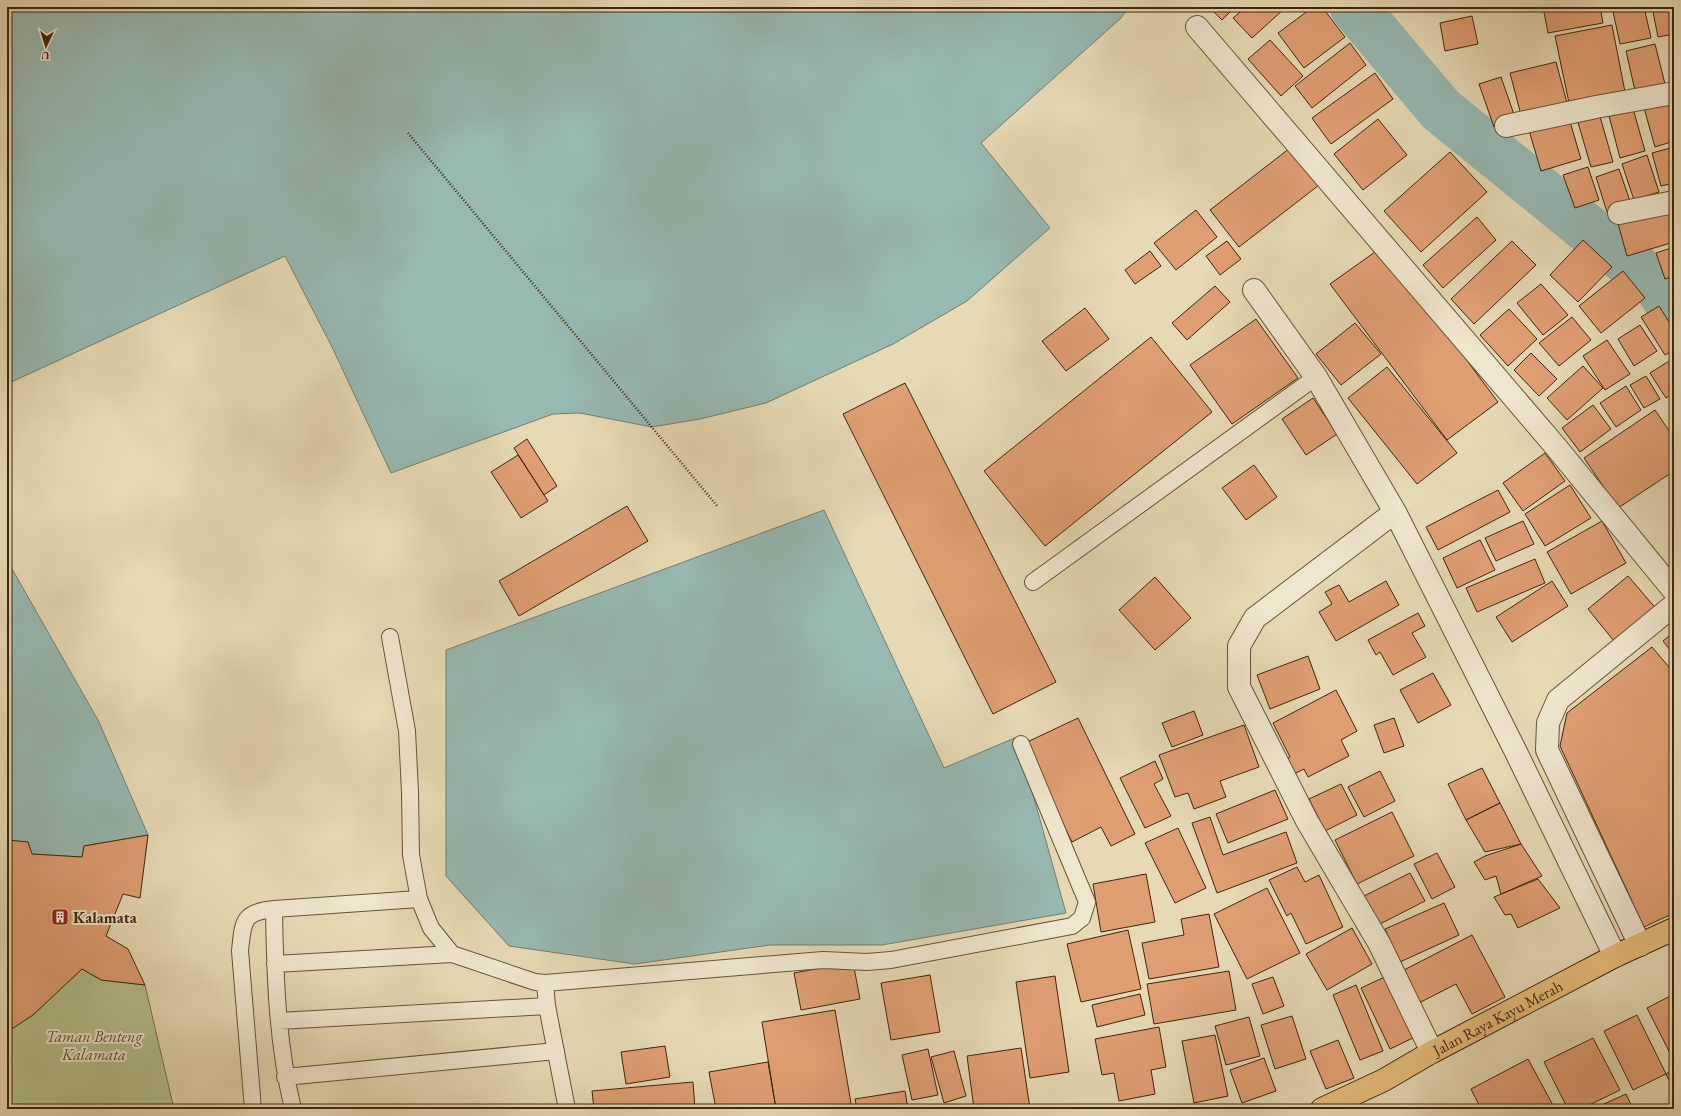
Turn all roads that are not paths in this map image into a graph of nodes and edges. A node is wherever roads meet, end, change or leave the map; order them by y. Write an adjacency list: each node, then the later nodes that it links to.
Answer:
1 (1197, 27): 10 (street)
2 (1674, 93): 3 (street)
3 (1506, 126)
4 (1674, 202): 5 (street)
5 (1619, 213)
6 (1254, 290): 7 (street)
7 (1316, 377): 8 (street); 9 (lane)
8 (1395, 512): 19 (street); 25 (street)
9 (1033, 582)
10 (1674, 591)
11 (1674, 605): 17 (street)
12 (390, 637): 14 (lane)
13 (1021, 744): 21 (lane)
14 (419, 899): 15 (lane); 18 (lane)
15 (274, 909): 20 (lane); 27 (lane)
16 (1674, 929): 17 (highway, Jalan Raya Kayu Merah)
17 (1640, 944): 19 (highway, Jalan Raya Kayu Merah)
18 (452, 954): 20 (lane); 21 (lane)
19 (1615, 956): 25 (highway, Jalan Raya Kayu Merah)
20 (275, 964): 23 (lane)
21 (544, 983): 22 (lane)
22 (547, 1006): 23 (lane); 24 (lane)
23 (279, 1021): 26 (lane)
24 (556, 1051): 26 (lane); 29 (lane)
25 (1432, 1052): 30 (highway, Jalan Raya Kayu Merah)
26 (285, 1077): 28 (lane)
27 (253, 1109)
28 (293, 1109)
29 (567, 1109)
30 (1322, 1109)

